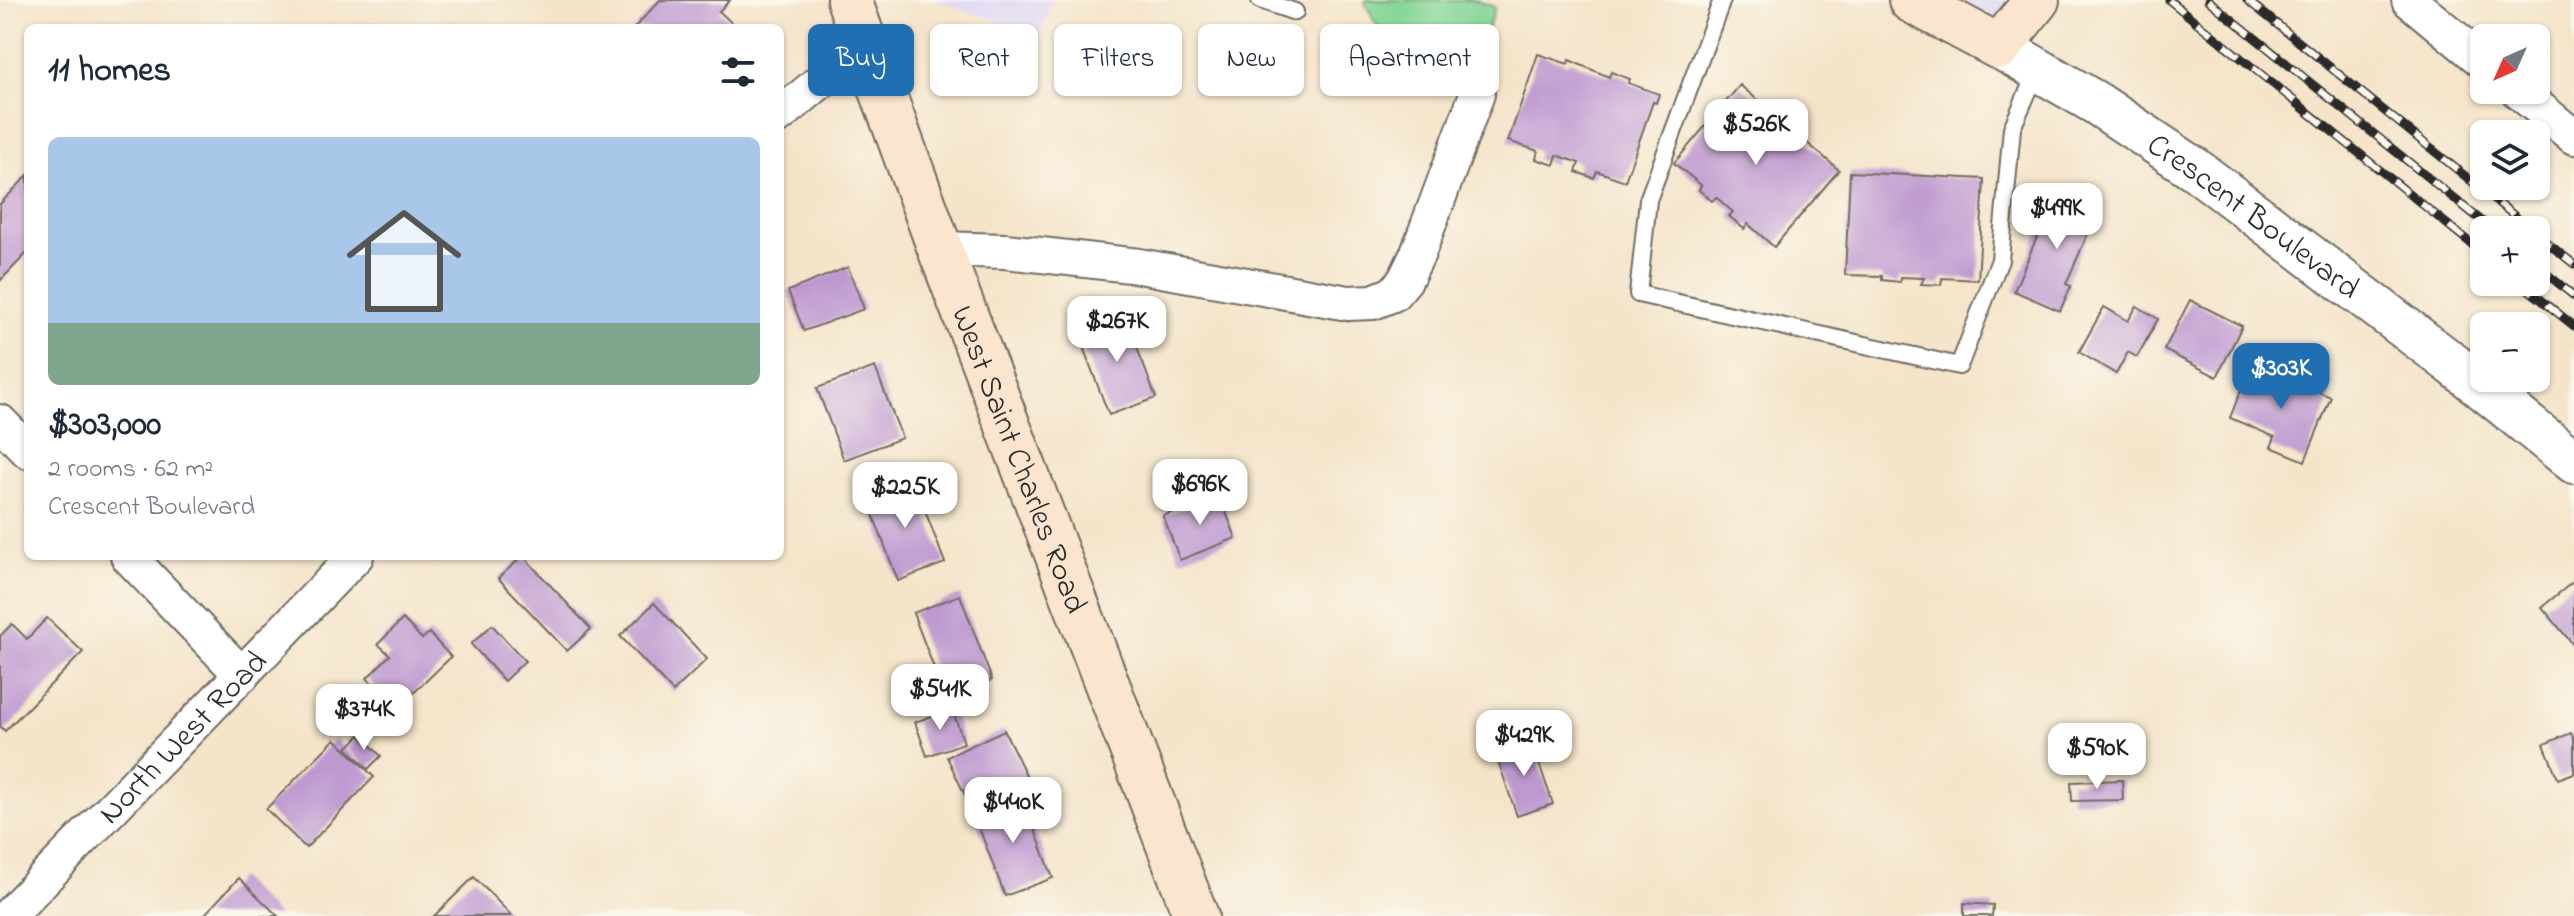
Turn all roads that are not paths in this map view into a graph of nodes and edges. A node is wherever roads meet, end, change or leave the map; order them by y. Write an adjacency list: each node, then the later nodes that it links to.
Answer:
1 (849, 0): 8 (main road, West Saint Charles Road)
2 (1260, 0): 7 (lane)
3 (1722, 0): 11 (lane)
4 (1911, 0): 9 (main road, Crescent Boulevard)
5 (2037, 0): 9 (main road)
6 (2409, 0): 10 (street)
7 (1295, 12)
8 (857, 24)
9 (1999, 47): 11 (street, Crescent Boulevard)
10 (2470, 50)
11 (2037, 70): 21 (street, Crescent Boulevard)
12 (808, 92): 16 (street)
13 (883, 96): 18 (main road, West Saint Charles Road)
14 (1476, 96): 18 (street)
15 (2534, 104): 17 (street)
16 (784, 112)
17 (2574, 137)
18 (940, 249): 26 (main road, West Saint Charles Road)
19 (0, 422): 20 (street)
20 (24, 447)
21 (2574, 462)
22 (132, 560): 24 (street)
23 (352, 560): 24 (street, North West Road)
24 (242, 675): 25 (street, North West Road)
25 (8, 916)
26 (1196, 916)

